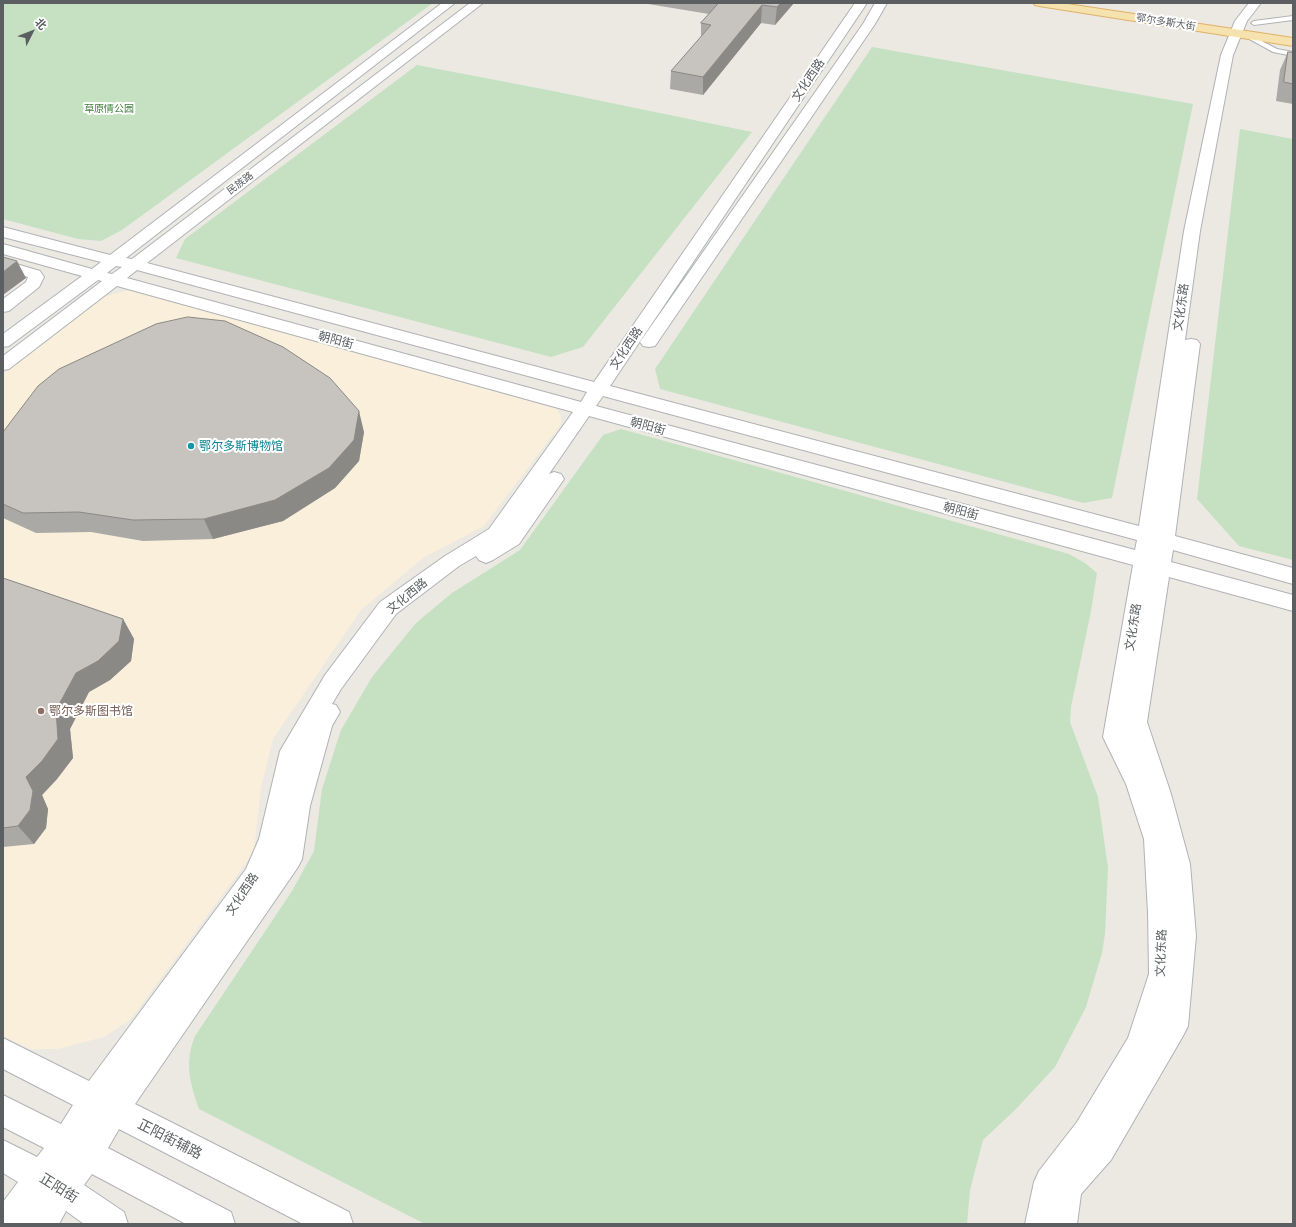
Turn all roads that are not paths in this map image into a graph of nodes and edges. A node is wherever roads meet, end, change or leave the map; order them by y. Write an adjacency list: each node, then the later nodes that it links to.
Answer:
1 (448, 3): 14 (street, 民族路)
2 (478, 3): 16 (street, 民族路)
3 (861, 3): 22 (street, 文化西路)
4 (881, 3): 22 (street, 文化西路)
5 (1039, 3): 8 (main road, 鄂尔多斯大街)
6 (1266, 3): 8 (street, 文化东路)
7 (1293, 18): 8 (lane)
8 (1243, 22): 9 (main road, 鄂尔多斯大街); 10 (main road, 鄂尔多斯大街); 11 (lane); 24 (street, 文化东路)
9 (1293, 29)
10 (1293, 42)
11 (1293, 54)
12 (3, 232): 14 (street, 朝阳街)
13 (3, 249): 17 (street, 朝阳街)
14 (111, 260): 16 (street, 朝阳街); 17 (street, 民族路)
15 (3, 264): 19 (street)
16 (133, 264): 18 (street, 民族路); 22 (street, 朝阳街)
17 (94, 275): 18 (street, 朝阳街); 20 (street, 民族路)
18 (115, 279): 21 (street, 民族路); 23 (street, 朝阳街)
19 (3, 307)
20 (3, 342)
21 (3, 365)
22 (606, 391): 23 (street, 文化西路); 24 (street, 朝阳街)
23 (592, 411): 25 (street, 朝阳街); 29 (street, 文化西路)
24 (1156, 539): 25 (street, 文化东路); 26 (street, 朝阳街)
25 (1151, 564): 27 (street, 朝阳街); 39 (street, 文化东路); 40 (street, 文化东路)
26 (1293, 576)
27 (1293, 603)
28 (3, 1054): 29 (street, 正阳街辅路)
29 (104, 1105): 31 (street, 文化西路); 38 (street, 正阳街辅路)
30 (3, 1110): 31 (street)
31 (77, 1150): 33 (street, 文化西路); 37 (street)
32 (3, 1156): 33 (street, 正阳街)
33 (51, 1182): 34 (street, 文化西路); 35 (street, 文化西路); 36 (street, 正阳街)
34 (7, 1224)
35 (40, 1224)
36 (112, 1224)
37 (219, 1224)
38 (337, 1224)
39 (1041, 1224)
40 (1061, 1224)

